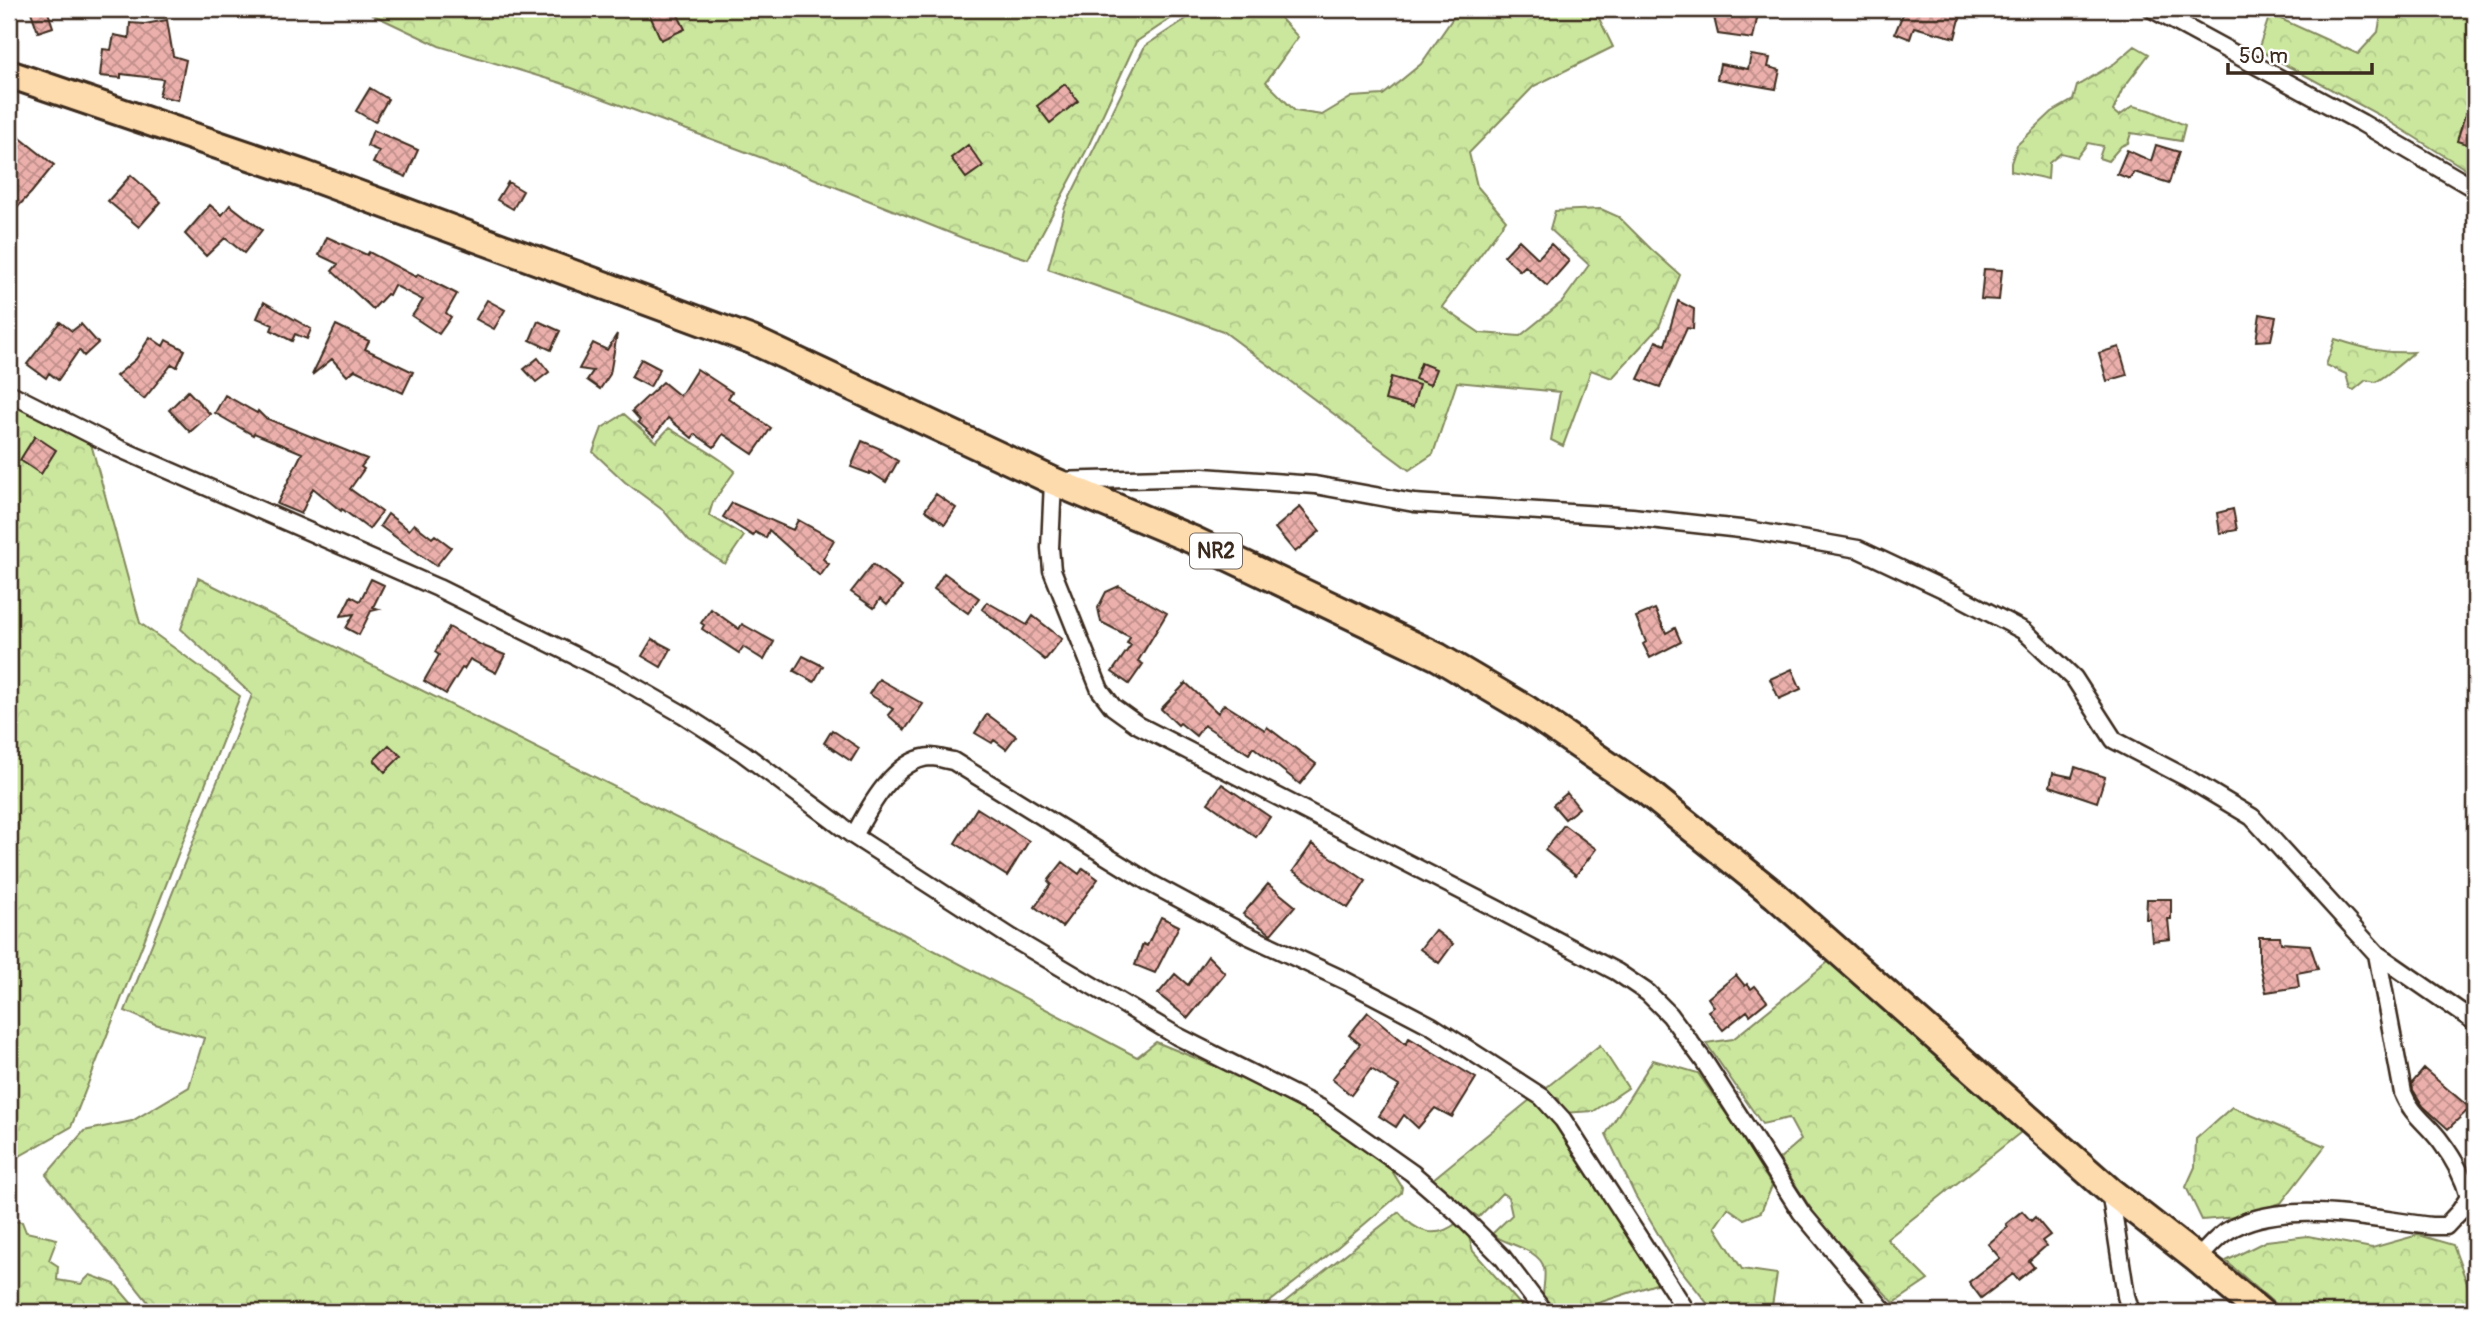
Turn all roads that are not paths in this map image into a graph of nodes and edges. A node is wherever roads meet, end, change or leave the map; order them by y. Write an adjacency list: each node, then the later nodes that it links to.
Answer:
1 (2152, 9): 3 (street)
2 (9, 74): 5 (highway, NR2)
3 (2475, 189)
4 (9, 393): 6 (street)
5 (1054, 481): 7 (street); 9 (highway, NR2); 13 (street)
6 (854, 836): 11 (street); 12 (street)
7 (2377, 954): 8 (street); 10 (street)
8 (2475, 1023)
9 (2110, 1191): 10 (highway, NR2); 14 (street)
10 (2197, 1259): 15 (highway, NR2)
11 (1544, 1312)
12 (1687, 1312)
13 (1885, 1312)
14 (2131, 1312)
15 (2260, 1312)

